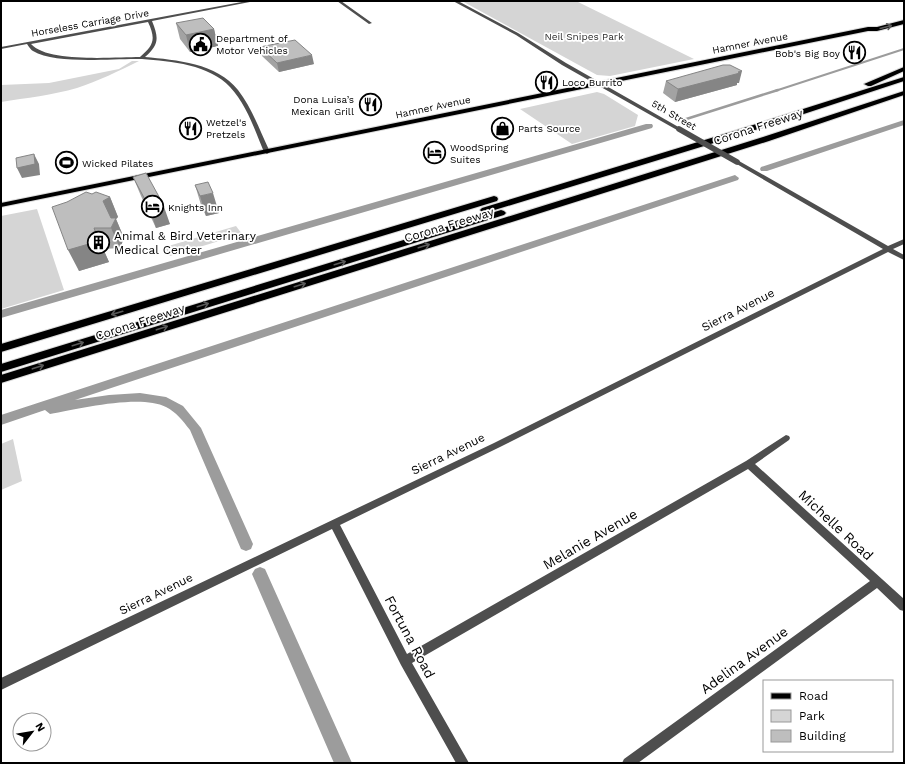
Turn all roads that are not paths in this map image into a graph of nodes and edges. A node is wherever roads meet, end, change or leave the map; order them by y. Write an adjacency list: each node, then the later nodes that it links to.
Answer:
1 (253, 1): 5 (street, Horseless Carriage Drive)
2 (339, 1): 7 (street)
3 (455, 1): 14 (street, 5th Street)
4 (897, 18): 8 (main road, Hamner Avenue)
5 (150, 21): 9 (street, Horseless Carriage Drive); 11 (street)
6 (904, 22): 8 (main road, Hamner Avenue, one-way to 6)
7 (370, 23)
8 (868, 29): 14 (main road, Hamner Avenue)
9 (28, 43): 10 (street, Horseless Carriage Drive); 11 (street)
10 (1, 48)
11 (141, 58): 17 (street)
12 (904, 71): 23 (highway, Corona Freeway)
13 (904, 79): 22 (highway)
14 (601, 84): 17 (main road, Hamner Avenue); 20 (street, 5th Street, bridge)
15 (904, 87): 22 (highway, one-way to 15)
16 (904, 93): 24 (highway, Corona Freeway, one-way to 16)
17 (267, 152): 18 (main road, Hamner Avenue)
18 (1, 205)
19 (904, 241): 20 (street, Sierra Avenue)
20 (888, 249): 21 (street, 5th Street); 31 (street, Sierra Avenue)
21 (904, 258)
22 (297, 272): 23 (highway); 24 (highway); 26 (highway); 27 (highway, one-way to 22)
23 (202, 288): 25 (highway, Corona Freeway, one-way to 25)
24 (212, 312): 28 (highway, Corona Freeway, one-way to 24)
25 (1, 348)
26 (1, 359)
27 (1, 368)
28 (1, 379)
29 (786, 438): 30 (street, Melanie Avenue)
30 (749, 464): 32 (street, Michelle Road); 34 (street, Melanie Avenue)
31 (334, 523): 34 (street, Fortuna Road); 35 (street, Sierra Avenue)
32 (877, 582): 33 (street, Michelle Road); 37 (street, Adelina Avenue)
33 (904, 606)
34 (406, 661): 36 (street, Fortuna Road)
35 (1, 684)
36 (463, 763)
37 (628, 763)

